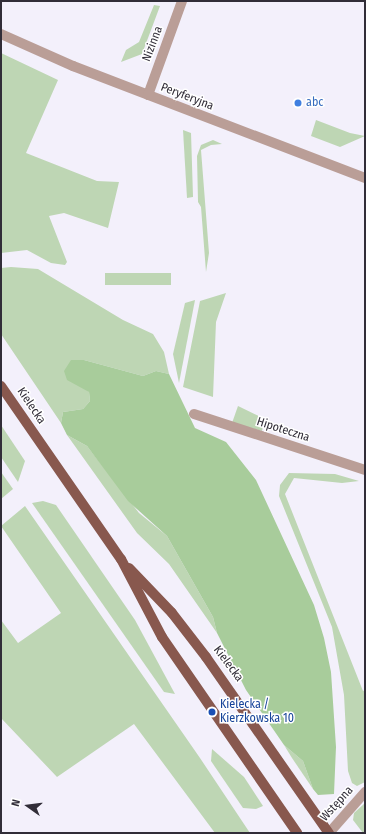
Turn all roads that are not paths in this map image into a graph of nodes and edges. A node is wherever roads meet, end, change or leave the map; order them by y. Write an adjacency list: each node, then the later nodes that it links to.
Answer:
1 (182, 1): 3 (street, Nizinna)
2 (1, 34): 3 (street, Peryferyjna)
3 (148, 95): 4 (street, Peryferyjna)
4 (365, 178)
5 (1, 386): 8 (main road, Kielecka)
6 (194, 414): 7 (street, Hipoteczna)
7 (365, 470)
8 (121, 559): 10 (main road, Kielecka); 11 (main road, Kielecka)
9 (365, 792): 11 (street, Wstępna)
10 (297, 833)
11 (329, 833)

